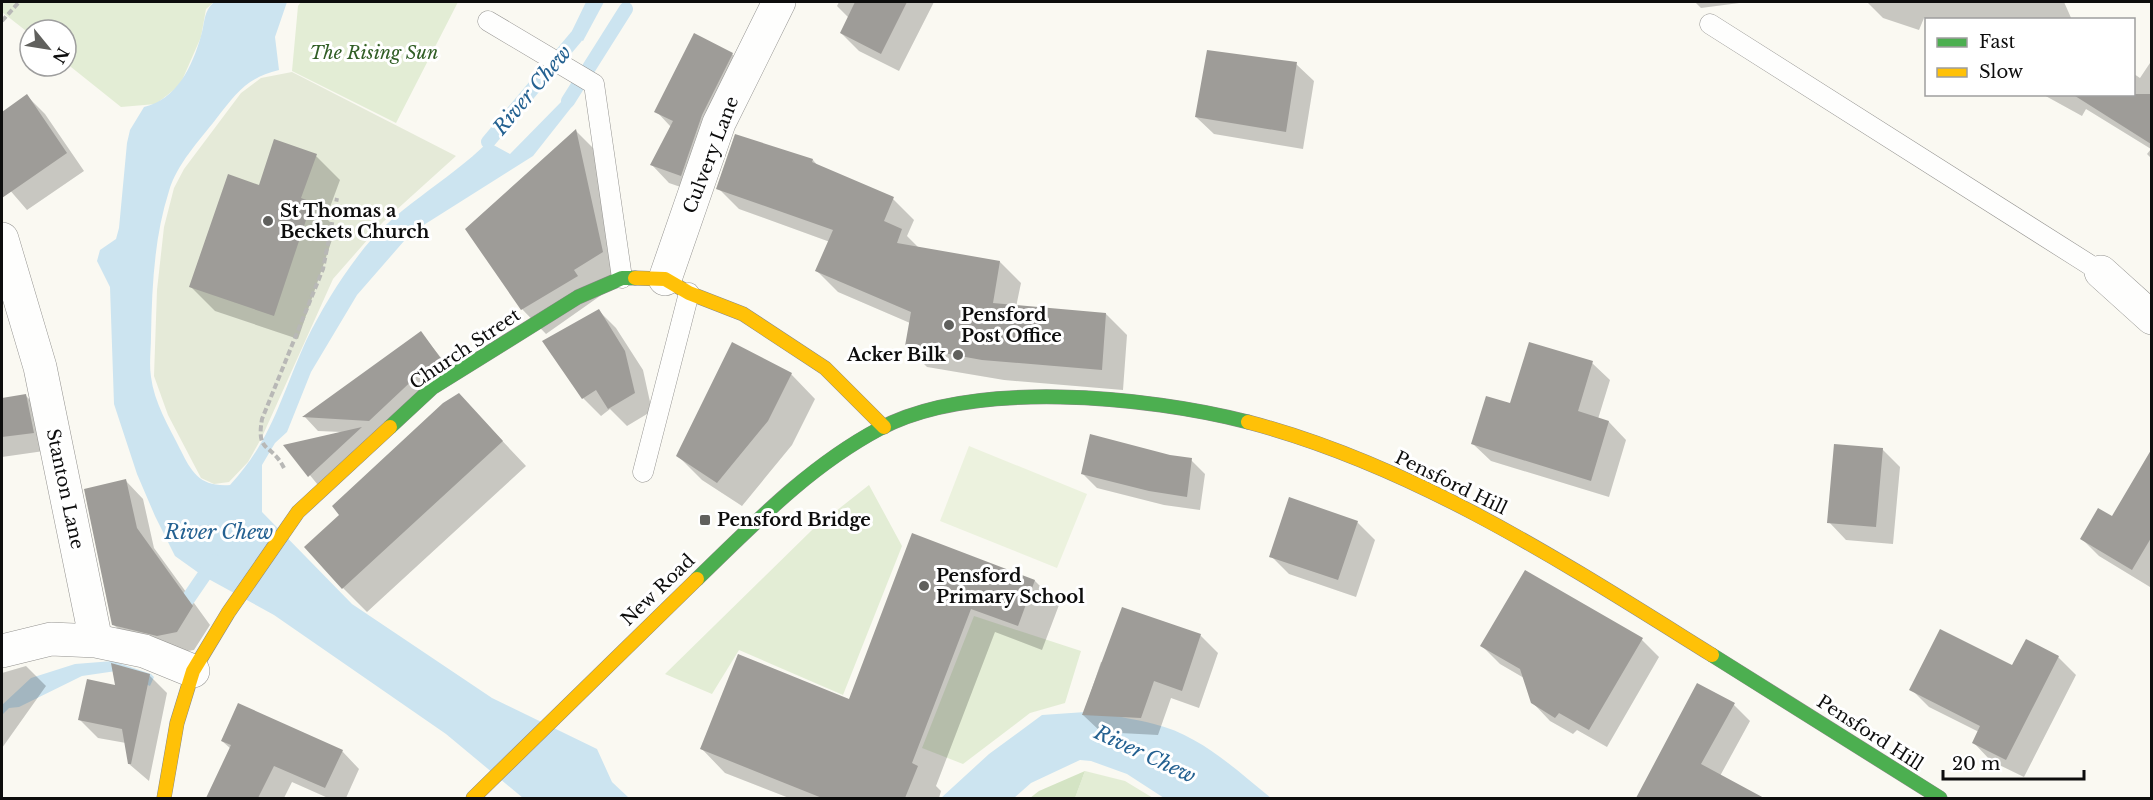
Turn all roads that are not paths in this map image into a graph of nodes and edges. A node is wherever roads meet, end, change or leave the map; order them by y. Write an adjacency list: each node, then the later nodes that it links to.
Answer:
1 (779, 2): 7 (street, Culvery Lane)
2 (488, 21): 6 (lane)
3 (1710, 24): 5 (lane)
4 (2, 239): 11 (street, Stanton Lane)
5 (2101, 272): 8 (street)
6 (622, 278): 7 (main road, Church Street); 13 (main road, Church Street)
7 (677, 286): 9 (main road, Church Street); 10 (lane)
8 (2151, 318)
9 (884, 427): 15 (main road, New Road); 16 (main road, Pensford Hill)
10 (643, 472)
11 (96, 641): 12 (street); 13 (street)
12 (2, 651)
13 (193, 671): 14 (main road, Church Street)
14 (164, 798)
15 (473, 798)
16 (1940, 798)

